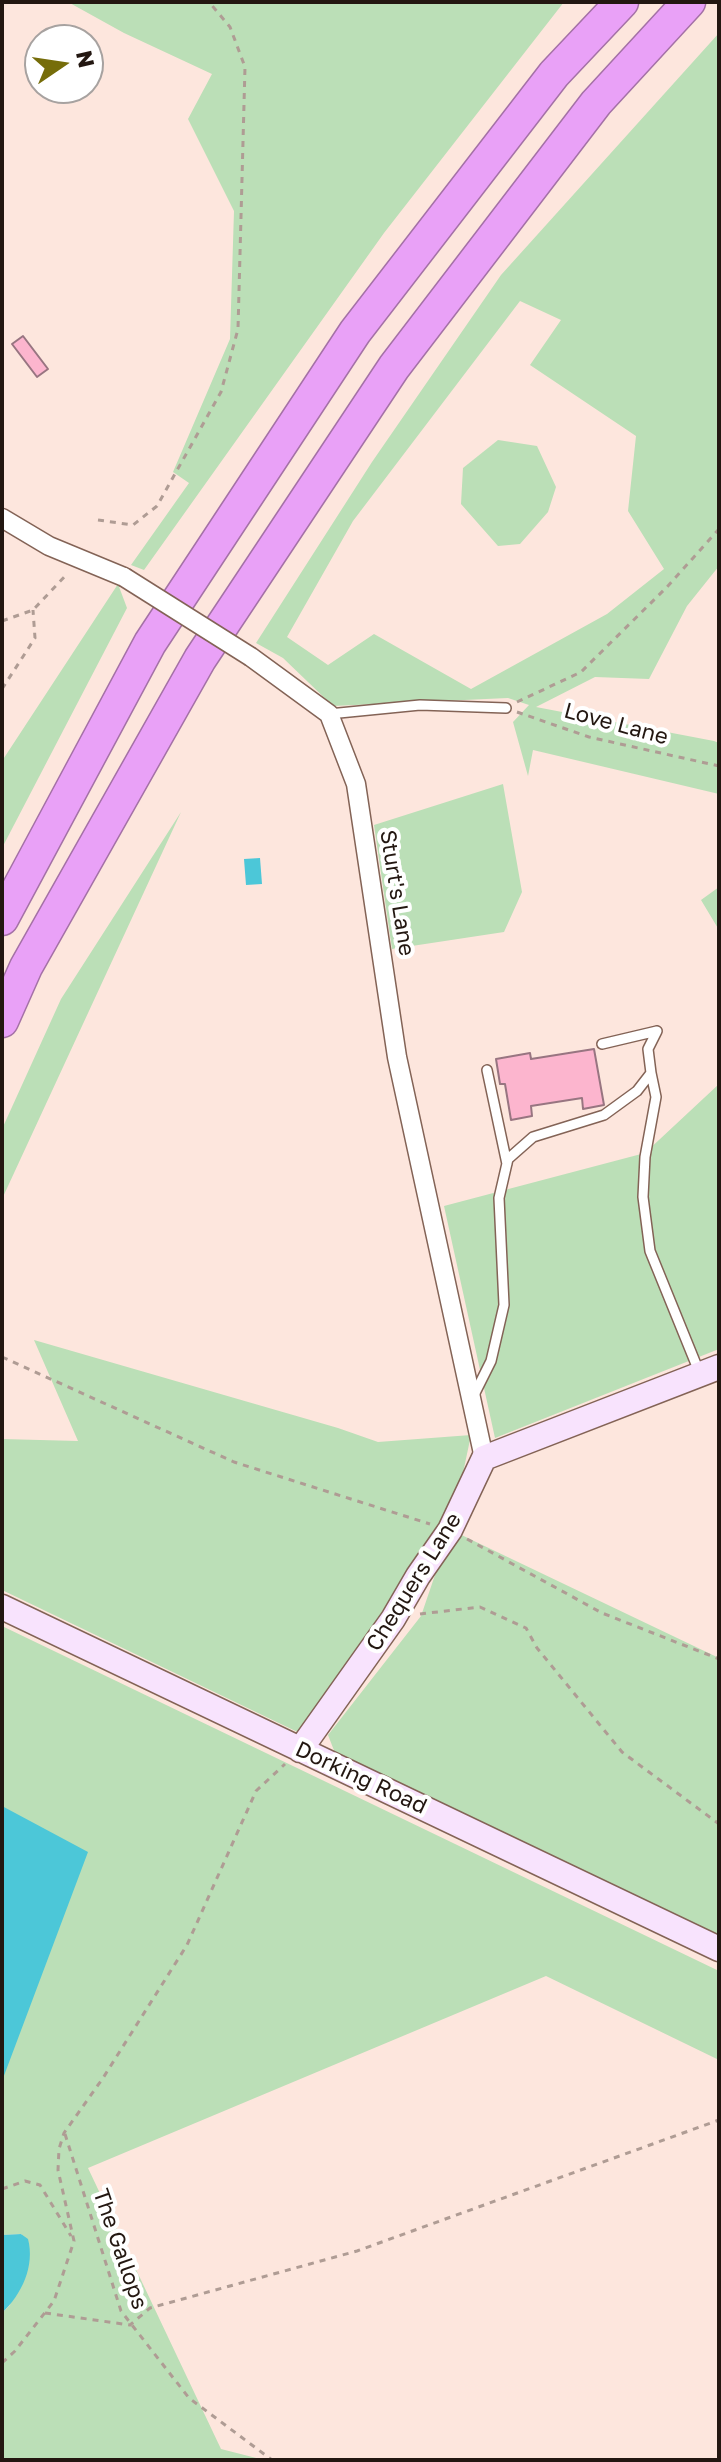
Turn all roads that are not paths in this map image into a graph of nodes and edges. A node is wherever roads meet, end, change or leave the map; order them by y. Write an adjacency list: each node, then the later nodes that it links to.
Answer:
1 (622, 2): 6 (highway)
2 (689, 2): 7 (highway)
3 (2, 518): 5 (street, bridge)
4 (506, 708): 5 (lane)
5 (329, 714): 13 (street, Sturt's Lane)
6 (2, 919)
7 (2, 1021)
8 (602, 1044): 10 (lane)
9 (487, 1070): 11 (lane)
10 (651, 1073): 11 (lane); 12 (lane)
11 (507, 1164): 13 (lane)
12 (710, 1370): 14 (main road)
13 (472, 1400): 14 (street, Sturt's Lane)
14 (484, 1458): 16 (main road, Chequers Lane)
15 (2, 1607): 16 (main road, Dorking Road)
16 (300, 1750): 17 (main road, Dorking Road)
17 (719, 1949)

